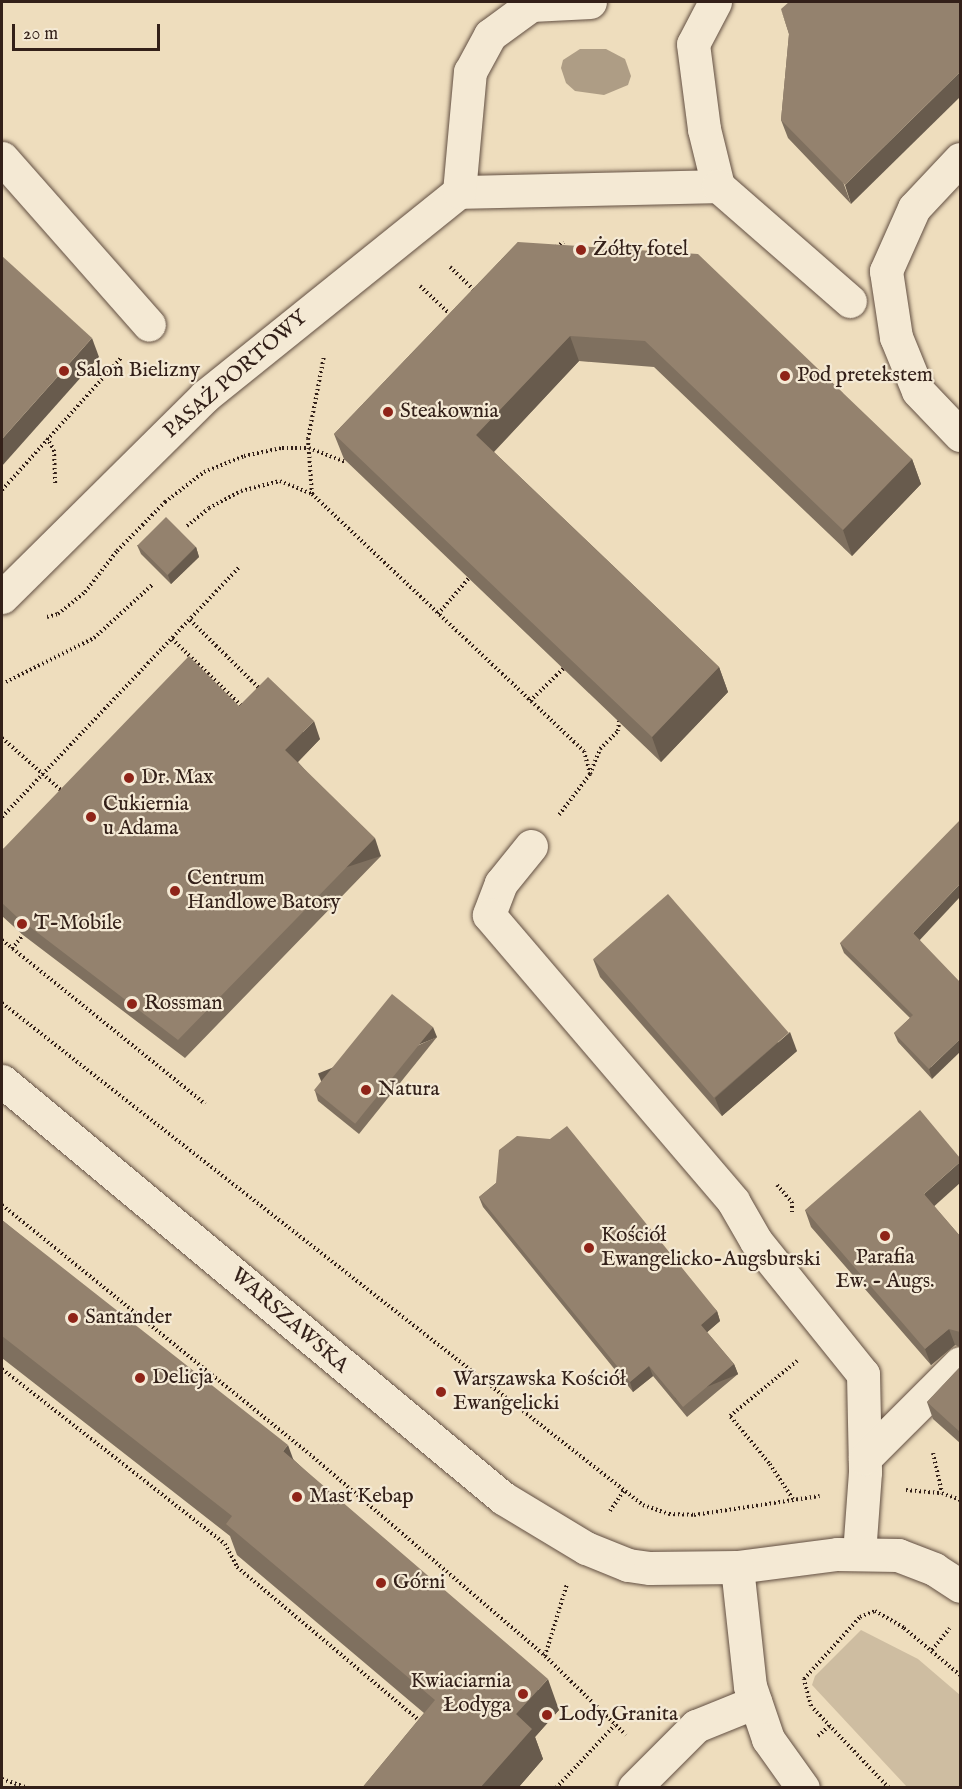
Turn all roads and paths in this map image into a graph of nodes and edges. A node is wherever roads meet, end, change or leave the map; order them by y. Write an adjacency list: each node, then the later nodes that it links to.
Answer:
1 (590, 2): 6 (street)
2 (716, 2): 5 (street)
3 (2, 158): 14 (street)
4 (960, 159): 16 (street)
5 (718, 186): 6 (street); 12 (street)
6 (459, 192): 29 (street, PASAŻ PORTOWY)
7 (564, 243): 8 (path)
8 (554, 248)
9 (450, 267): 11 (path)
10 (420, 286): 13 (path)
11 (479, 295)
12 (850, 301)
13 (454, 319)
14 (149, 324): 17 (path)
15 (324, 353): 18 (path)
16 (960, 435)
17 (47, 438): 20 (path); 21 (path)
18 (309, 448): 19 (path); 22 (path); 31 (path)
19 (352, 467)
20 (56, 489)
21 (2, 490)
22 (312, 494): 23 (path); 30 (path)
23 (187, 526)
24 (240, 566): 32 (path)
25 (460, 570): 26 (path)
26 (469, 578): 28 (path); 30 (path)
27 (153, 584): 37 (path)
28 (477, 586)
29 (2, 597)
30 (438, 614): 39 (path)
31 (47, 617)
32 (190, 620): 33 (path); 38 (path)
33 (172, 639): 41 (path); 45 (path)
34 (555, 660): 35 (path)
35 (564, 669): 36 (path); 39 (path)
36 (572, 676)
37 (6, 682)
38 (257, 698)
39 (530, 700): 46 (path)
40 (252, 704): 41 (path)
41 (246, 710): 43 (path)
42 (613, 716): 46 (path)
43 (239, 717)
44 (2, 738): 45 (path)
45 (41, 773): 47 (path); 48 (path)
46 (590, 774): 49 (path)
47 (65, 794)
48 (2, 817)
49 (531, 846): 59 (street)
50 (23, 935): 52 (path)
51 (2, 940): 52 (path)
52 (12, 949): 55 (path)
53 (2, 1003): 66 (path)
54 (2, 1081): 68 (street, WARSZAWSKA)
55 (205, 1104)
56 (769, 1176): 58 (path)
57 (2, 1205): 74 (path)
58 (792, 1221)
59 (831, 1334): 63 (street); 66 (path)
60 (960, 1363): 62 (street)
61 (2, 1369): 78 (path)
62 (921, 1403): 63 (street); 65 (path)
63 (865, 1458): 64 (street)
64 (865, 1491): 65 (path); 66 (path); 69 (street)
65 (942, 1493): 67 (path)
66 (793, 1499)
67 (960, 1500)
68 (586, 1548): 70 (street, WARSZAWSKA); 74 (path)
69 (859, 1553): 70 (street, WARSZAWSKA); 71 (street, WARSZAWSKA)
70 (737, 1567): 76 (street)
71 (960, 1586)
72 (953, 1624): 73 (path)
73 (932, 1650): 75 (path); 84 (path)
74 (545, 1656): 77 (path)
75 (960, 1675)
76 (755, 1702): 79 (street); 83 (street)
77 (615, 1725): 79 (path); 82 (path)
78 (432, 1731)
79 (644, 1776)
80 (2, 1779): 81 (path)
81 (28, 1788)
82 (556, 1788)
83 (803, 1788)
84 (889, 1788)

